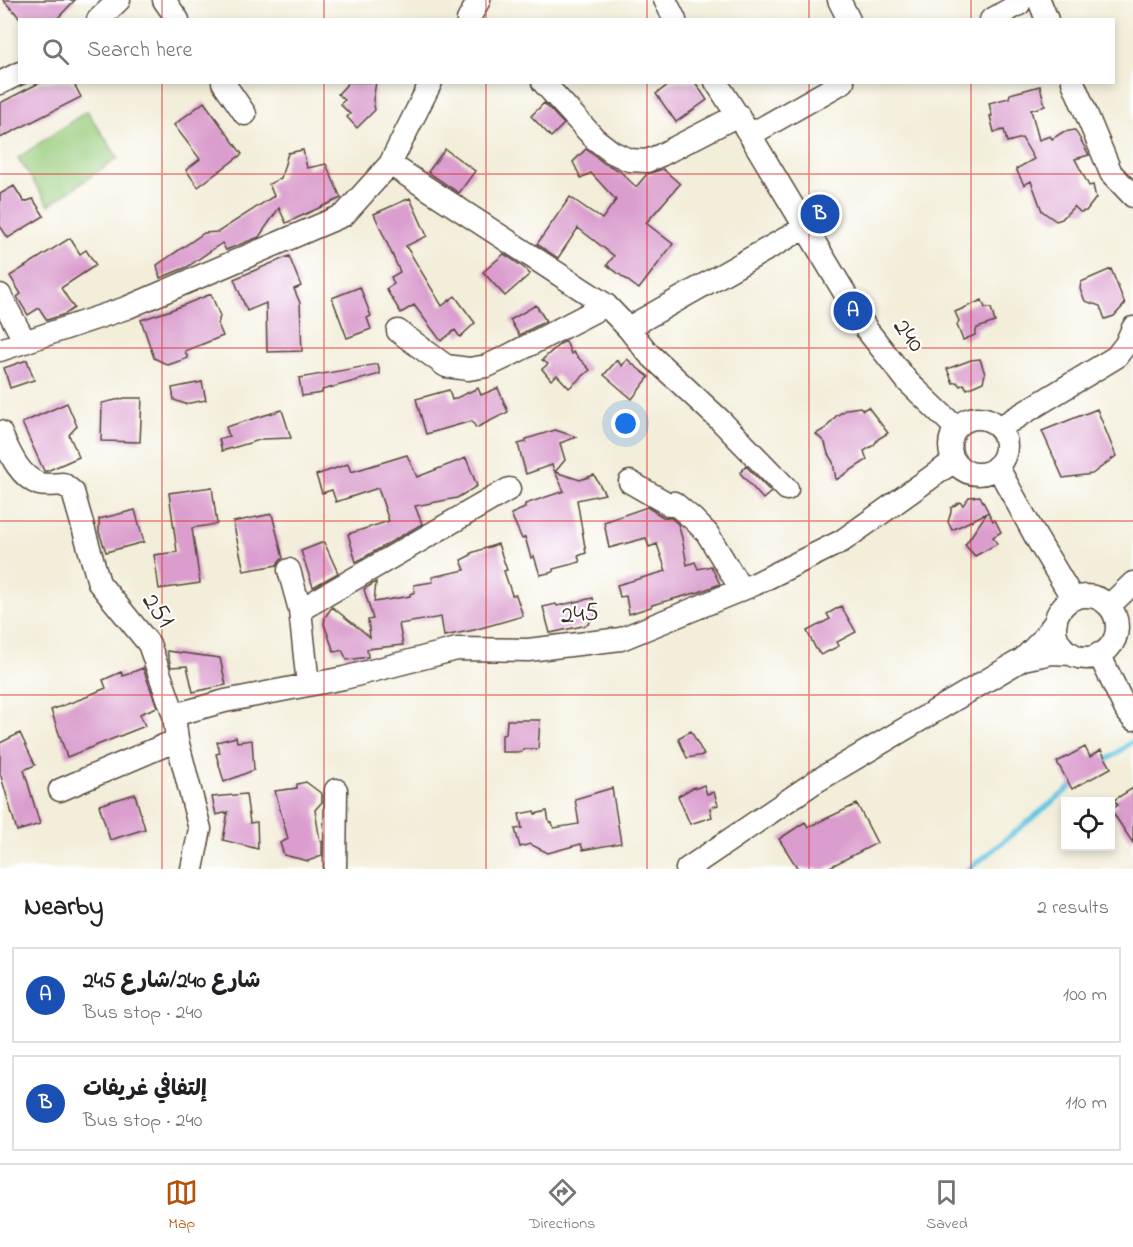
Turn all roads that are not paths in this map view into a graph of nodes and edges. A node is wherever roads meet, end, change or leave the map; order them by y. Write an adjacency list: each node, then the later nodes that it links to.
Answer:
1 (164, 0): 5 (street)
2 (665, 0): 6 (street)
3 (839, 0): 7 (street)
4 (1029, 2): 8 (street); 9 (street)
5 (177, 18)
6 (674, 18)
7 (848, 18)
8 (995, 18)
9 (1045, 18)
10 (18, 74): 11 (street)
11 (0, 83)
12 (224, 84): 18 (street)
13 (430, 84): 21 (street)
14 (545, 84): 19 (street)
15 (717, 84): 19 (street, 240)
16 (839, 84): 20 (street)
17 (1074, 84): 22 (street)
18 (245, 114)
19 (738, 115): 20 (street, 240)
20 (750, 135): 23 (street, 240)
21 (390, 164): 25 (street); 29 (street)
22 (1133, 196)
23 (806, 227): 26 (street); 31 (street, 240)
24 (0, 295): 29 (street)
25 (606, 305): 26 (street); 28 (street)
26 (628, 328): 38 (street)
27 (1133, 328): 32 (street)
28 (398, 331)
29 (25, 342): 30 (street)
30 (0, 350)
31 (956, 428): 32 (street); 34 (street)
32 (999, 428): 35 (street)
33 (0, 432): 50 (street, 251)
34 (954, 461): 35 (street); 41 (street, 245)
35 (997, 466): 42 (street)
36 (630, 482): 41 (street)
37 (509, 489): 44 (street)
38 (788, 489)
39 (289, 570): 44 (street)
40 (1133, 583): 43 (street)
41 (741, 590): 49 (street, 245)
42 (1073, 599): 43 (street); 45 (street)
43 (1109, 606): 47 (street)
44 (300, 610): 49 (street)
45 (1056, 621): 46 (street); 48 (street)
46 (1072, 654): 47 (street); 48 (street)
47 (1100, 654): 51 (street)
48 (1023, 658): 57 (street)
49 (308, 685): 50 (street, 245)
50 (174, 716): 52 (street, 251)
51 (1133, 719)
52 (177, 740): 53 (street); 55 (street, 251)
53 (60, 790)
54 (336, 790): 56 (street)
55 (192, 869)
56 (335, 869)
57 (687, 869)

